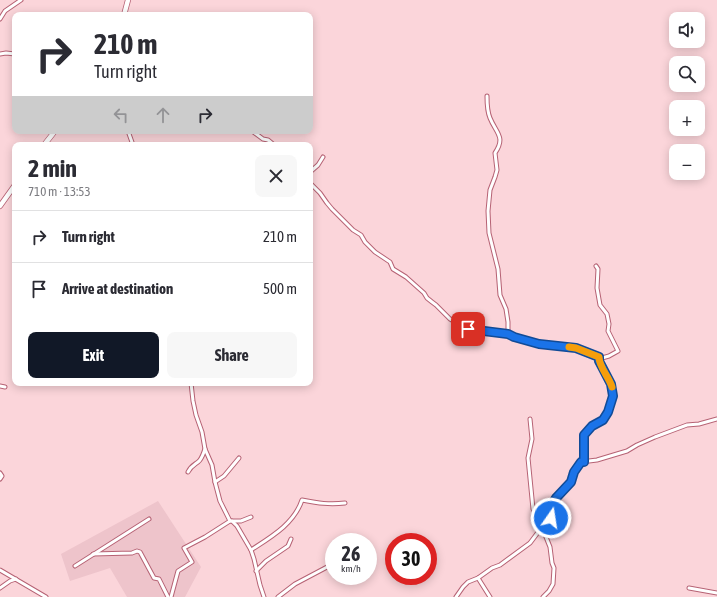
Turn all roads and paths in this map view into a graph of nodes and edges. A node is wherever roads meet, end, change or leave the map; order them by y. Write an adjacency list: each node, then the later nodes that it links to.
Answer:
1 (20, 0): 4 (street)
2 (128, 0): 3 (street)
3 (125, 12)
4 (0, 19)
5 (0, 54): 6 (street)
6 (12, 54)
7 (487, 96): 18 (street)
8 (53, 134): 10 (street)
9 (256, 134): 11 (street)
10 (46, 142)
11 (270, 142)
12 (323, 156): 13 (street)
13 (313, 169)
14 (313, 186): 18 (street)
15 (12, 189): 16 (street)
16 (0, 206)
17 (596, 266): 19 (street)
18 (508, 334): 19 (street)
19 (599, 357): 27 (street)
20 (0, 386): 22 (street)
21 (191, 386): 25 (street)
22 (4, 387)
23 (530, 419): 36 (street)
24 (717, 419): 27 (street)
25 (205, 449): 28 (street); 31 (street)
26 (239, 458): 31 (street)
27 (584, 462): 36 (street)
28 (188, 472)
29 (0, 473): 30 (street)
30 (0, 479)
31 (215, 482): 35 (street)
32 (345, 504): 38 (street)
33 (251, 517): 35 (street)
34 (150, 519): 39 (street)
35 (231, 521): 38 (street); 50 (street)
36 (542, 527): 44 (street); 55 (street)
37 (291, 539): 43 (street)
38 (251, 550): 43 (street)
39 (93, 554): 40 (street); 50 (street)
40 (75, 566)
41 (325, 568): 52 (street)
42 (0, 570): 45 (street)
43 (256, 571): 51 (street)
44 (478, 578): 53 (street); 54 (street)
45 (16, 579): 46 (street); 49 (street)
46 (0, 588)
47 (689, 588): 48 (street)
48 (717, 593)
49 (46, 597)
50 (170, 597)
51 (264, 597)
52 (278, 597)
53 (456, 597)
54 (490, 597)
55 (543, 597)

